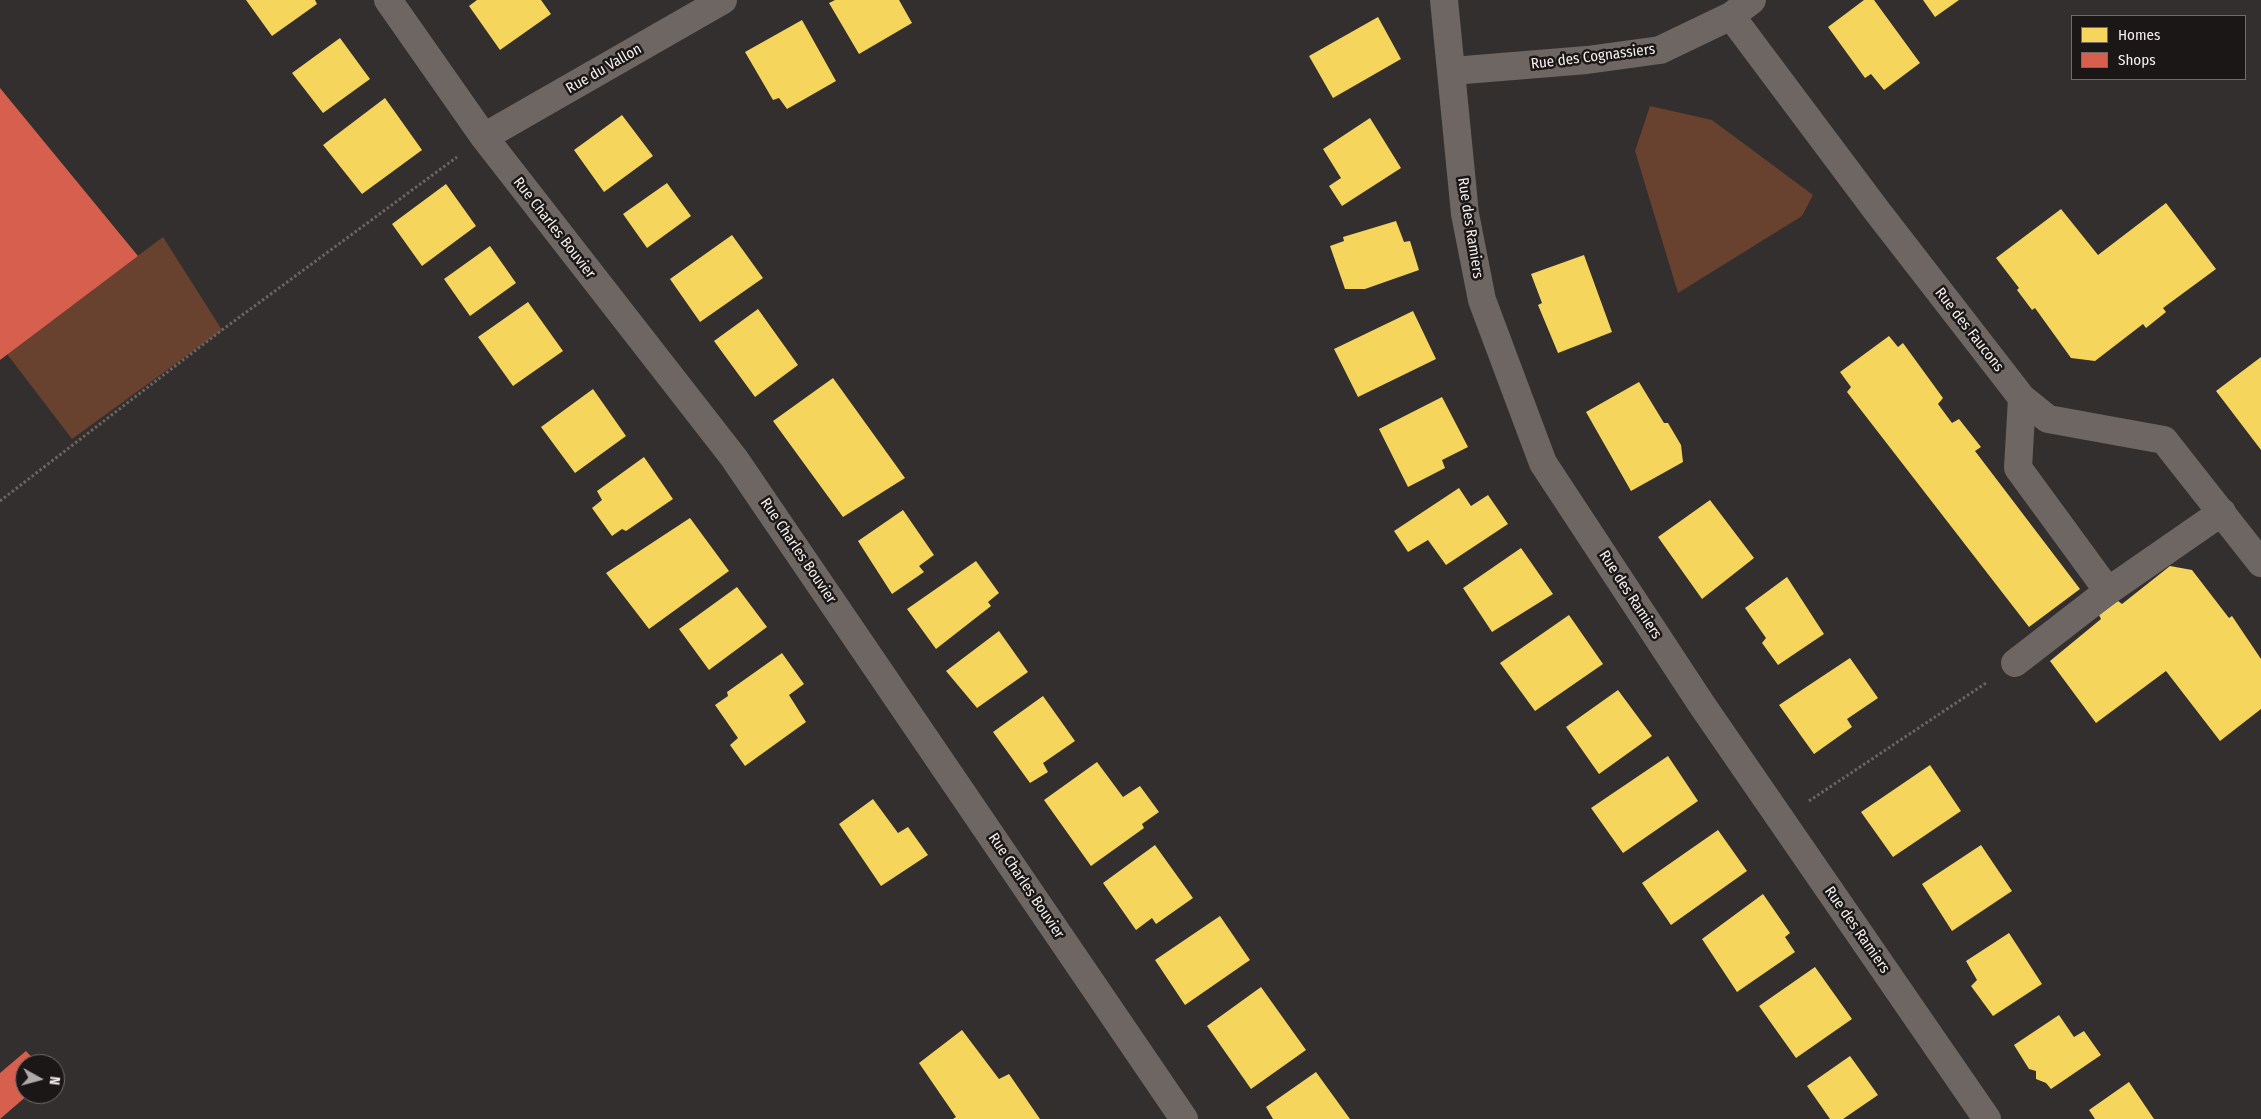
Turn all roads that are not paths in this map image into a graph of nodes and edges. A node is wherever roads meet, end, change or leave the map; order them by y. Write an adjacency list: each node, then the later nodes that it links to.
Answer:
1 (388, 0): 6 (street, Rue Charles Bouvier)
2 (724, 0): 6 (street, Rue du Vallon)
3 (1444, 0): 5 (street, Rue des Ramiers)
4 (1741, 8): 5 (street, Rue des Cognassiers); 7 (street, Rue des Faucons)
5 (1452, 71): 13 (street, Rue des Ramiers)
6 (484, 137): 12 (street, Rue Charles Bouvier)
7 (2022, 398): 8 (street, Rue des Faucons); 10 (street)
8 (2222, 512): 9 (street, Rue des Faucons); 10 (street)
9 (2261, 563)
10 (2108, 591): 11 (street)
11 (2015, 663)
12 (1184, 1119)
13 (1987, 1119)

